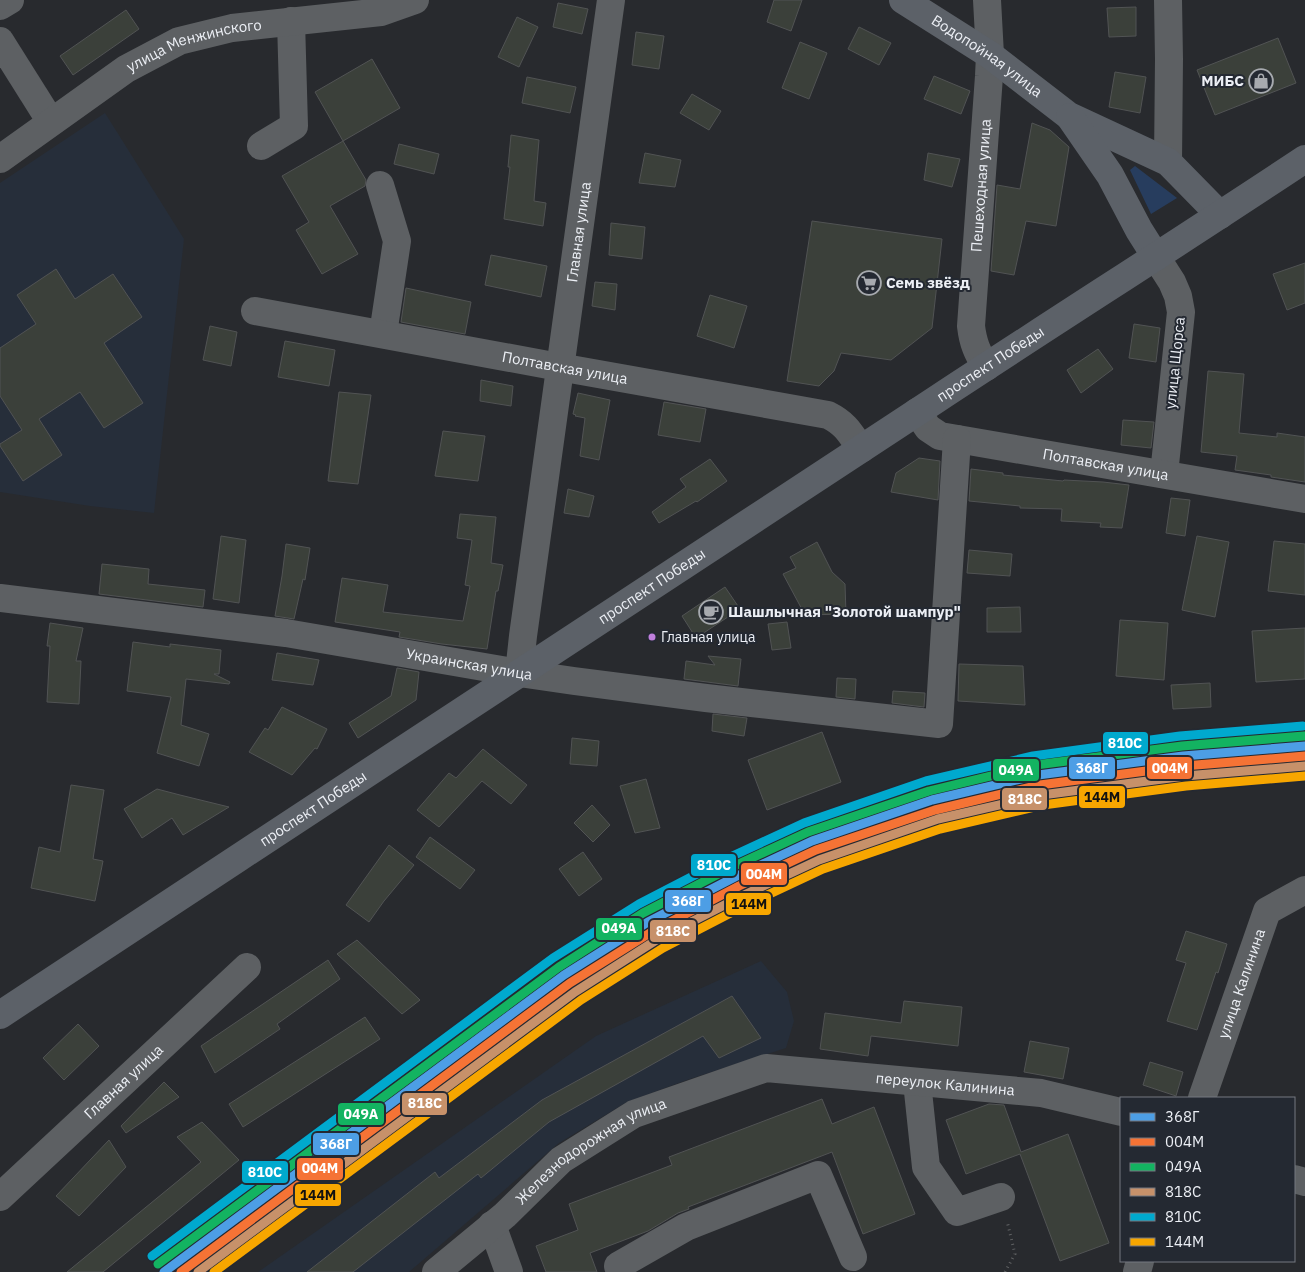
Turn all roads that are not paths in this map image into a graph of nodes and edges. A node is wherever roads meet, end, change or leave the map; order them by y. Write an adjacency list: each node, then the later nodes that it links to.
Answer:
1 (10, 0): 7 (street)
2 (415, 0): 8 (street, улица Менжинского)
3 (611, 0): 23 (street, Главная улица)
4 (903, 0): 11 (main road, Водопойная улица)
5 (987, 0): 11 (street, Пешеходная улица)
6 (1168, 0): 17 (street)
7 (0, 6)
8 (337, 9): 9 (street, улица Менжинского)
9 (291, 21): 13 (street, улица Менжинского); 14 (street)
10 (0, 41): 13 (street)
11 (990, 55): 12 (main road, Водопойная улица); 24 (street, Пешеходная улица)
12 (1069, 116): 17 (main road, Водопойная улица); 20 (main road, Водопойная улица)
13 (52, 122): 16 (street, улица Менжинского)
14 (261, 146)
15 (1305, 158): 19 (main road, проспект Победы)
16 (0, 159)
17 (1168, 162): 19 (main road, Водопойная улица)
18 (380, 185): 22 (street)
19 (1220, 215): 20 (main road, проспект Победы)
20 (1156, 257): 24 (main road, проспект Победы); 28 (street, улица Щорса)
21 (255, 310): 22 (street, Полтавская улица)
22 (383, 334): 23 (street, Полтавская улица)
23 (559, 367): 27 (street, Полтавская улица); 31 (street, Главная улица)
24 (986, 367): 25 (main road, проспект Победы)
25 (916, 412): 26 (street, Полтавская улица); 27 (main road, проспект Победы)
26 (958, 439): 28 (street, Полтавская улица); 31 (street, Украинская улица)
27 (861, 449): 31 (main road, проспект Победы)
28 (1164, 474): 29 (street, Полтавская улица)
29 (1305, 499)
30 (0, 598): 31 (street, Украинская улица)
31 (520, 673): 34 (main road, проспект Победы)
32 (1305, 890): 37 (street, улица Калинина)
33 (247, 967): 39 (street, Главная улица)
34 (0, 1015)
35 (766, 1068): 36 (street, переулок Калинина); 41 (street, Железнодорожная улица)
36 (917, 1082): 38 (street, переулок Калинина); 40 (street)
37 (1202, 1097)
38 (1120, 1112)
39 (0, 1196)
40 (1001, 1197)
41 (492, 1225): 43 (street, Железнодорожная улица); 44 (street)
42 (854, 1256): 45 (street)
43 (436, 1272)
44 (509, 1272)
45 (620, 1272)

